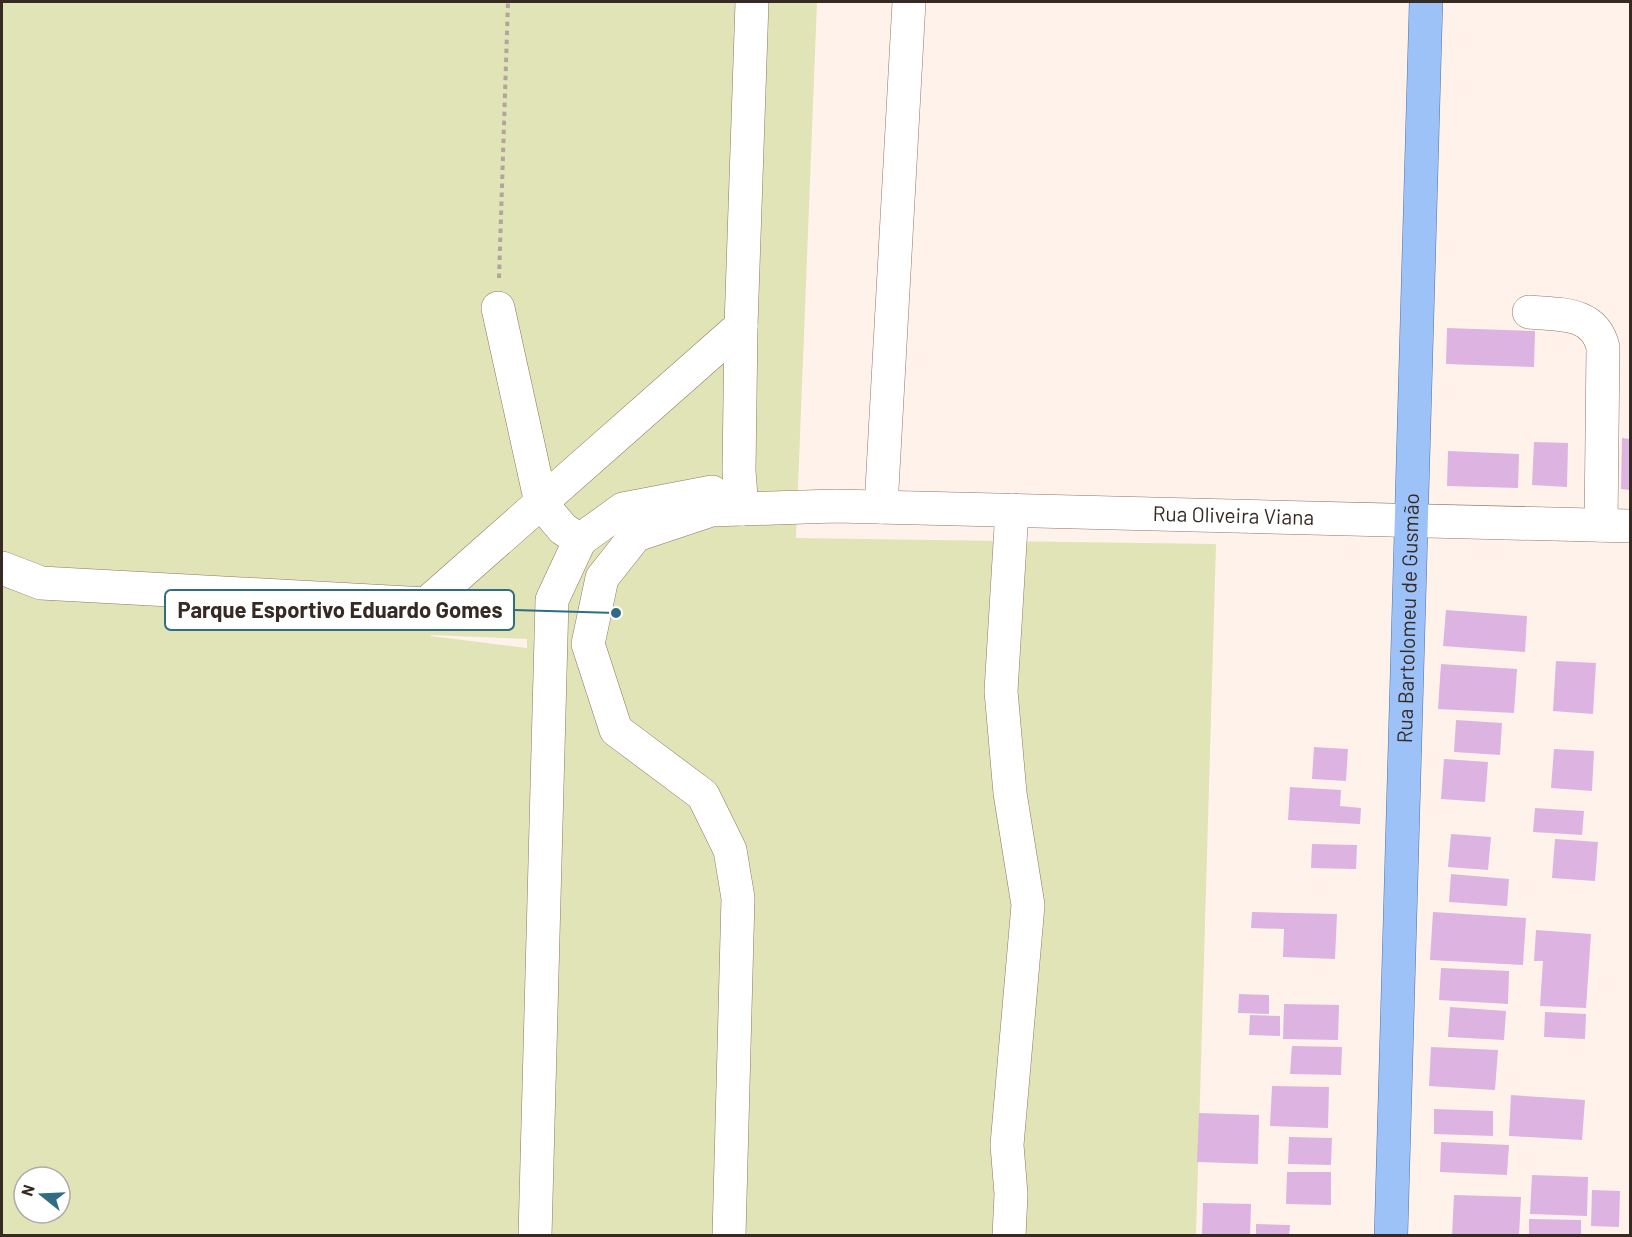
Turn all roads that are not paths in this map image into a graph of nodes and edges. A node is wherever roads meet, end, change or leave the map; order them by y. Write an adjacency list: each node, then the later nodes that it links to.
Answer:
1 (752, 2): 6 (street)
2 (909, 2): 9 (street)
3 (1426, 2): 11 (main road, Rua Bartolomeu de Gusmão)
4 (498, 309): 7 (street)
5 (1529, 312): 12 (street)
6 (741, 326): 7 (street); 8 (street)
7 (542, 503): 13 (street); 14 (street)
8 (741, 503): 9 (street, Rua Oliveira Viana); 13 (street); 16 (street)
9 (880, 507): 10 (street, Rua Oliveira Viana)
10 (1012, 510): 11 (street, Rua Oliveira Viana); 17 (street)
11 (1412, 519): 12 (street, Rua Oliveira Viana); 18 (main road, Rua Bartolomeu de Gusmão)
12 (1616, 526)
13 (580, 540): 15 (street)
14 (2, 568)
15 (535, 1236)
16 (729, 1236)
17 (1009, 1236)
18 (1391, 1236)

